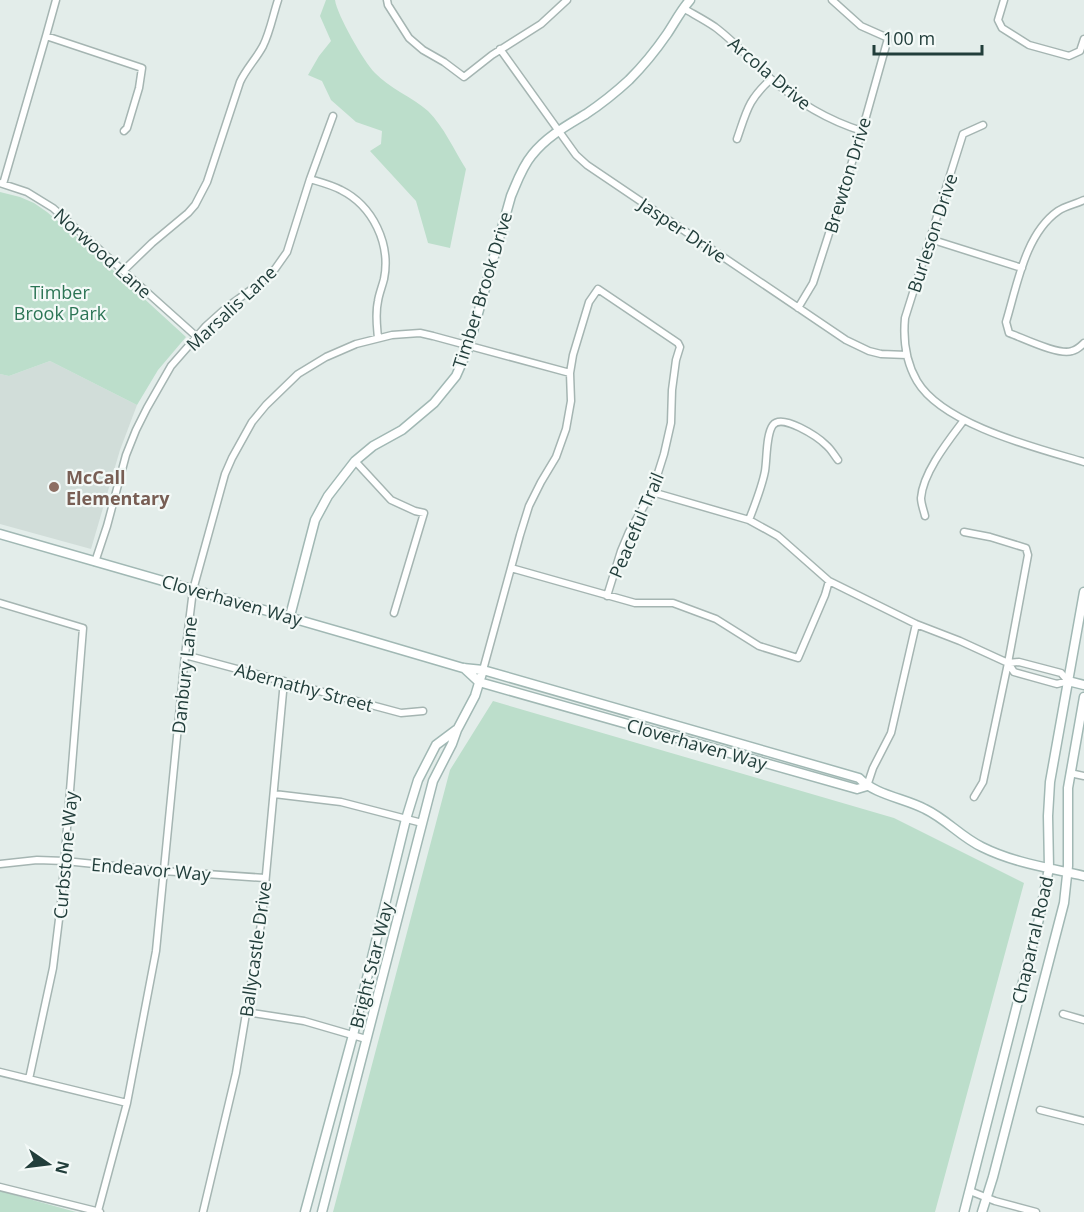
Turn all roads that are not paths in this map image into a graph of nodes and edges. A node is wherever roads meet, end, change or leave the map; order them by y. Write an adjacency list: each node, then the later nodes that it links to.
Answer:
1 (56, 0): 8 (street)
2 (278, 0): 23 (street)
3 (387, 0): 10 (street)
4 (567, 0): 10 (street)
5 (832, 0): 16 (street, Brewton Drive)
6 (1004, 0): 9 (street)
7 (686, 3): 11 (street, Arcola Drive); 14 (street, Timber Brook Drive)
8 (46, 36): 15 (street); 19 (street)
9 (1084, 39)
10 (500, 49): 14 (street, Jasper Drive)
11 (771, 79): 16 (street, Arcola Drive); 17 (street)
12 (333, 116): 18 (street, Marsalis Lane)
13 (983, 125): 21 (street, Burleson Drive)
14 (558, 130): 25 (street, Jasper Drive); 29 (street, Timber Brook Drive)
15 (124, 131)
16 (862, 131): 25 (street, Brewton Drive)
17 (737, 139)
18 (310, 179): 26 (street, Marsalis Lane); 27 (street)
19 (1, 183): 23 (street, Norwood Lane)
20 (1084, 201): 22 (street)
21 (930, 239): 22 (street); 30 (street, Burleson Drive)
22 (1022, 268): 28 (street)
23 (123, 272): 26 (street, Norwood Lane)
24 (598, 289): 31 (street, Bright Star Way); 36 (street, Peaceful Trail)
25 (798, 308): 30 (street, Jasper Drive)
26 (196, 337): 41 (street, Marsalis Lane)
27 (378, 338): 29 (street, Danbury Lane); 44 (street, Danbury Lane)
28 (1084, 344)
29 (468, 346): 31 (street, Danbury Lane); 34 (street, Timber Brook Drive)
30 (907, 355): 32 (street, Burleson Drive)
31 (570, 373): 42 (street, Bright Star Way)
32 (964, 420): 35 (street, Burleson Drive); 37 (street)
33 (838, 460): 38 (street)
34 (355, 461): 48 (street); 49 (street, Timber Brook Drive)
35 (1084, 462)
36 (652, 492): 38 (street); 46 (street, Peaceful Trail)
37 (925, 516)
38 (750, 520): 43 (street)
39 (964, 532): 52 (street)
40 (0, 534): 41 (street, Cloverhaven Way)
41 (95, 562): 44 (street, Cloverhaven Way)
42 (511, 568): 46 (street); 54 (street, Bright Star Way)
43 (829, 581): 46 (street); 50 (street)
44 (193, 590): 49 (street, Cloverhaven Way); 51 (street, Danbury Lane)
45 (1084, 592): 56 (street, Chaparral Road)
46 (607, 596)
47 (0, 603): 69 (street, Curbstone Way)
48 (394, 614)
49 (290, 616): 53 (street, Cloverhaven Way)
50 (916, 624): 52 (street); 64 (street)
51 (185, 654): 55 (street, Abernathy Street); 72 (street, Danbury Lane)
52 (1008, 663): 56 (street); 56 (street); 66 (street)
53 (463, 668): 54 (street, Cloverhaven Way); 57 (street, Cloverhaven Way)
54 (483, 670): 57 (street, Bright Star Way); 64 (street, Cloverhaven Way)
55 (284, 681): 60 (street, Abernathy Street); 65 (street, Ballycastle Drive)
56 (1068, 681): 58 (street); 71 (street, Chaparral Road)
57 (479, 682): 61 (street, Bright Star Way); 64 (street, Cloverhaven Way)
58 (1084, 685)
59 (1084, 697): 62 (street, Chaparral Road)
60 (423, 711)
61 (457, 730): 67 (street, Bright Star Way); 68 (street, Bright Star Way)
62 (1070, 773): 63 (street); 73 (street, Chaparral Road)
63 (1084, 776)
64 (867, 786): 71 (street, Cloverhaven Way)
65 (274, 794): 67 (street); 75 (street, Ballycastle Drive)
66 (974, 797)
67 (406, 819): 68 (street); 79 (street, Bright Star Way)
68 (422, 823): 80 (street, Bright Star Way)
69 (65, 861): 70 (street, Endeavor Way); 72 (street, Endeavor Way); 82 (street, Curbstone Way)
70 (0, 864)
71 (1049, 868): 73 (street, Cloverhaven Way); 87 (street, Chaparral Road)
72 (163, 871): 75 (street, Endeavor Way); 83 (street, Danbury Lane)
73 (1068, 872): 74 (street, Cloverhaven Way); 88 (street, Chaparral Road)
74 (1084, 876)
75 (265, 878): 76 (street, Ballycastle Drive)
76 (246, 1012): 79 (street); 90 (street, Ballycastle Drive)
77 (1063, 1014): 78 (street)
78 (1084, 1020)
79 (353, 1035): 80 (street); 91 (street, Bright Star Way)
80 (366, 1039): 92 (street, Bright Star Way)
81 (0, 1072): 82 (street)
82 (29, 1079): 83 (street)
83 (127, 1103): 89 (street, Danbury Lane)
84 (1040, 1110): 85 (street)
85 (1084, 1122)
86 (0, 1187): 89 (street)
87 (970, 1191): 88 (street); 93 (street, Chaparral Road)
88 (987, 1198): 94 (street, Chaparral Road); 95 (street)
89 (99, 1212)
90 (202, 1212)
91 (305, 1212)
92 (322, 1212)
93 (964, 1212)
94 (982, 1212)
95 (1036, 1212)

